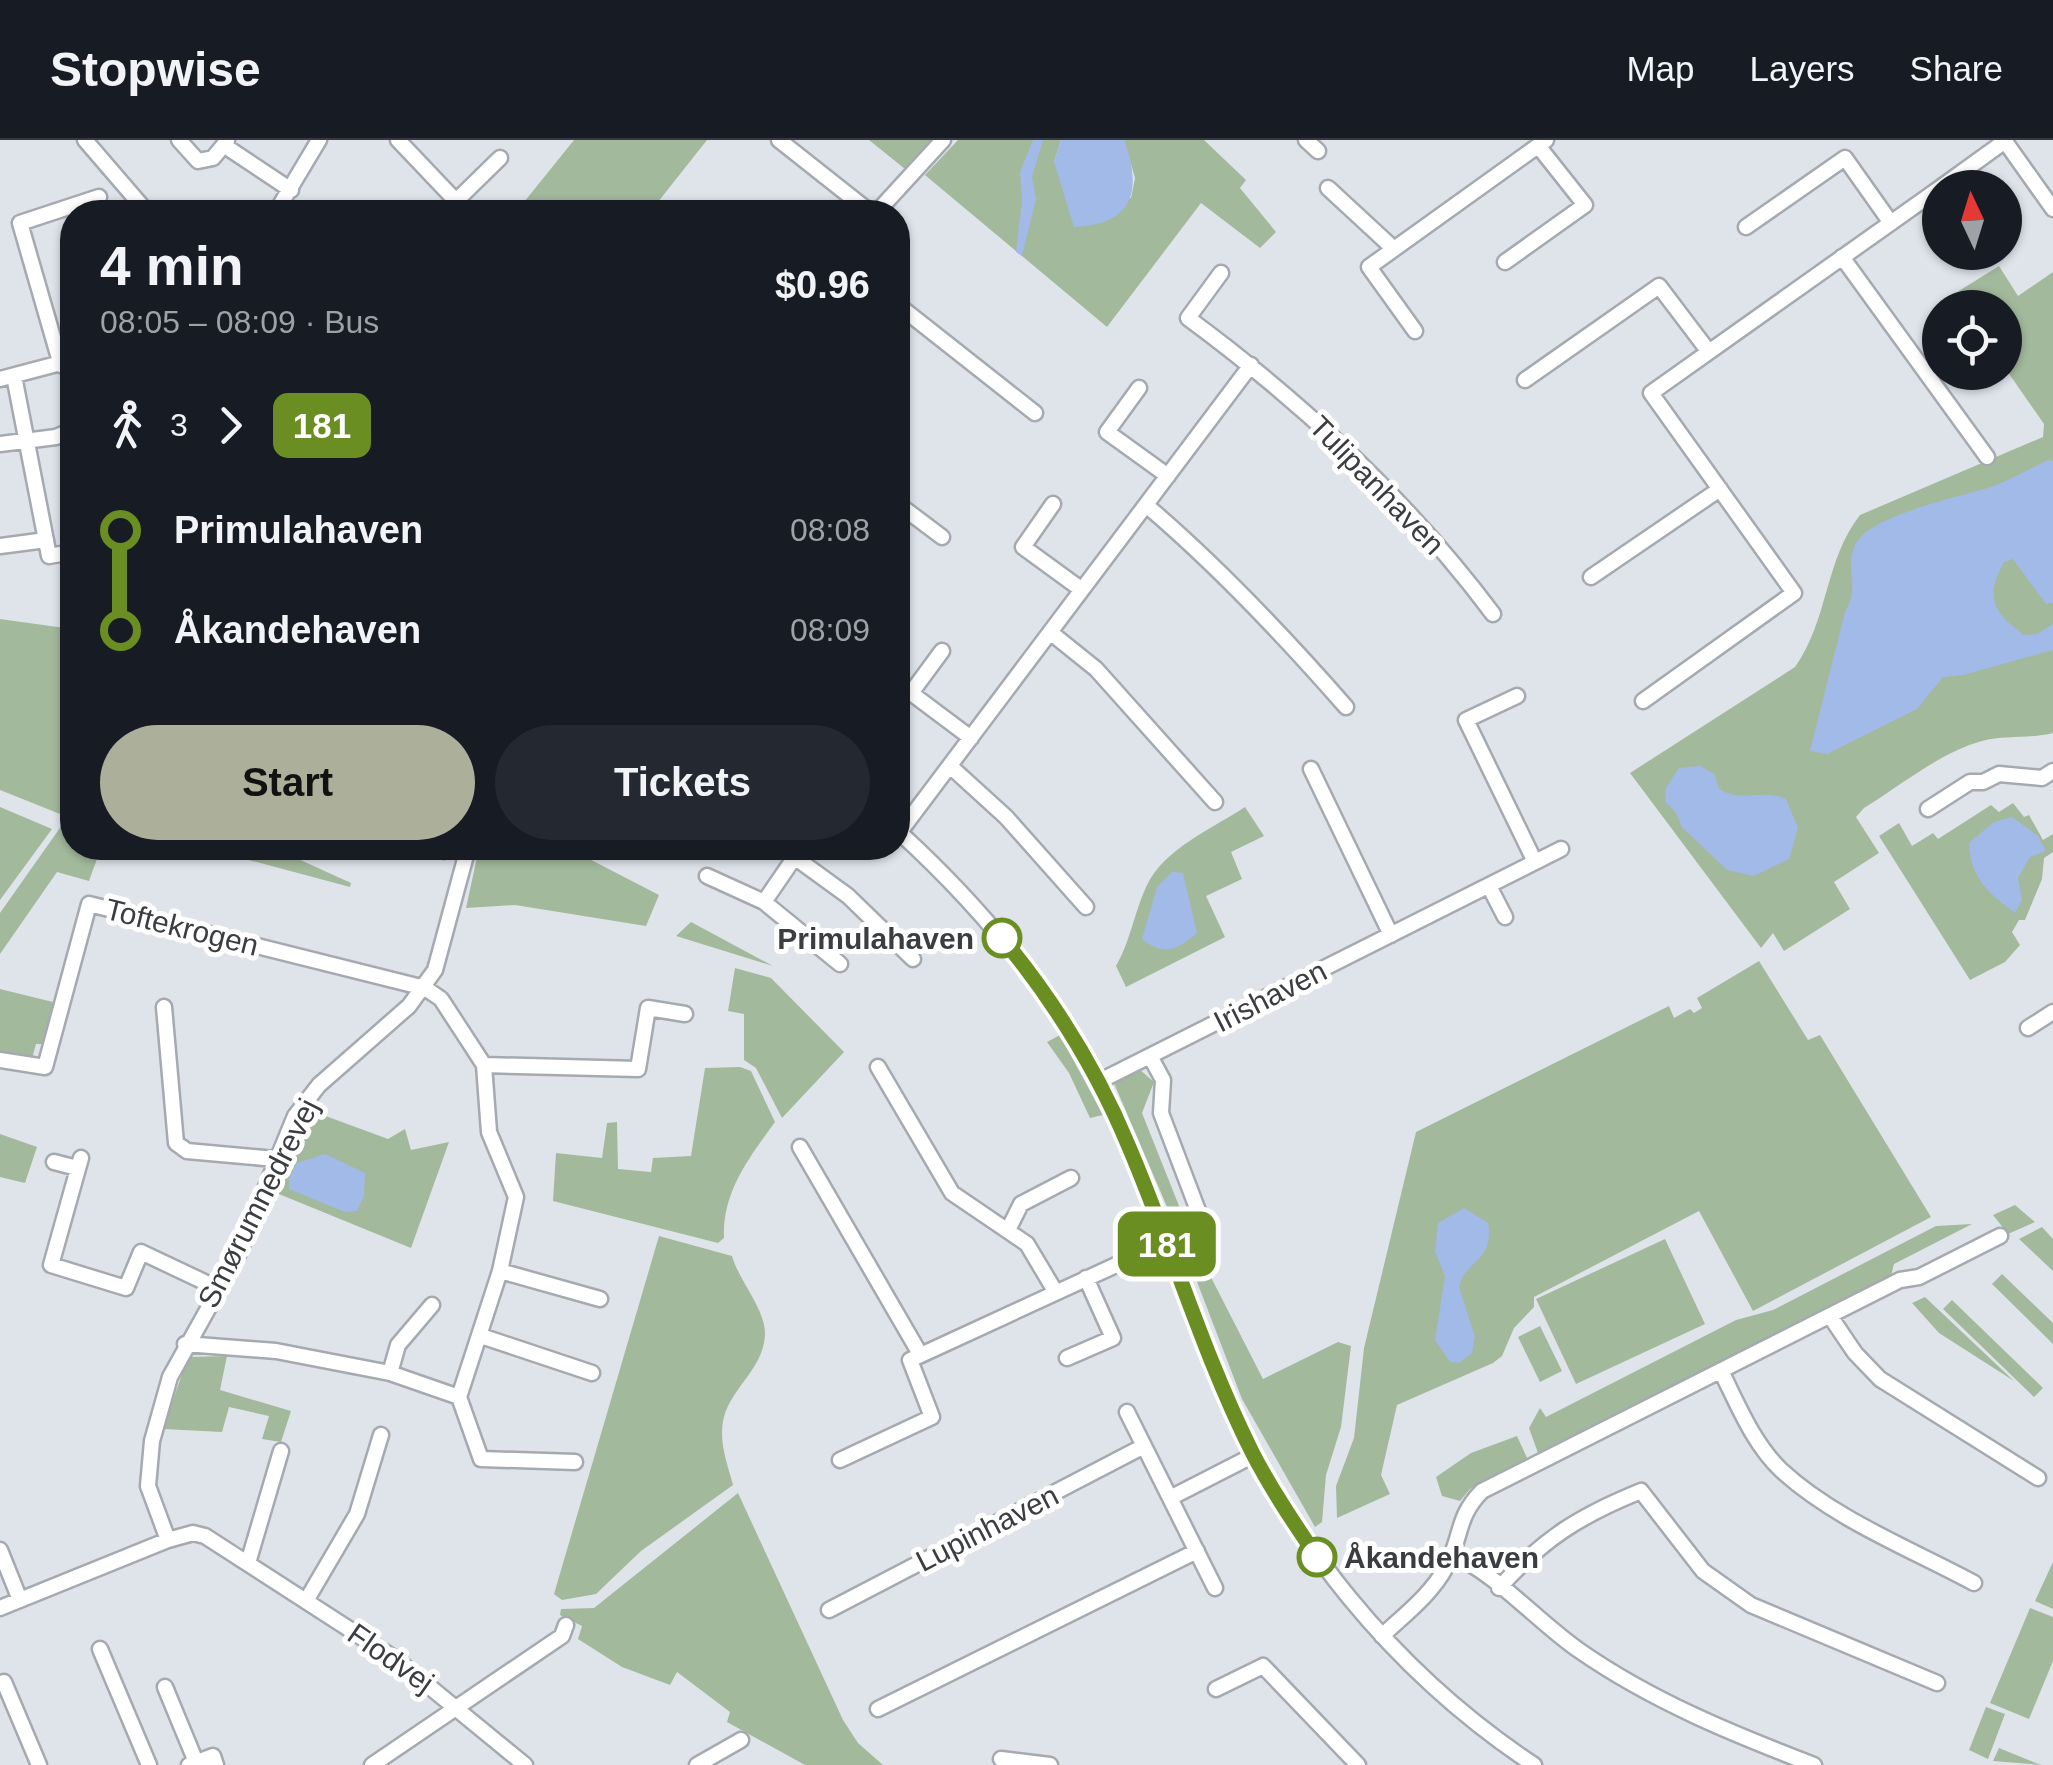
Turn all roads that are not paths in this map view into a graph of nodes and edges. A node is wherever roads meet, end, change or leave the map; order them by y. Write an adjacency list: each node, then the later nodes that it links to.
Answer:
1 (85, 140): 16 (street)
2 (179, 140): 8 (street)
3 (319, 140): 13 (street)
4 (398, 140): 18 (street)
5 (779, 140): 20 (street)
6 (943, 140): 21 (street)
7 (2005, 141): 11 (street); 23 (street)
8 (226, 143): 13 (street)
9 (1543, 144): 27 (street); 29 (street)
10 (500, 158): 19 (street)
11 (1965, 170)
12 (1328, 188): 27 (street)
13 (291, 190): 17 (street)
14 (99, 198): 15 (street)
15 (93, 200)
16 (136, 200)
17 (287, 200)
18 (455, 200)
19 (457, 200)
20 (858, 200)
21 (886, 200)
22 (1922, 200): 25 (street)
23 (2053, 209)
24 (60, 210): 33 (street)
25 (1891, 222): 26 (street); 28 (street)
26 (1746, 227)
27 (1394, 249): 32 (street)
28 (1842, 257): 34 (street); 44 (street)
29 (1504, 262)
30 (1221, 273): 36 (street, Tulipanhaven)
31 (910, 315): 40 (street)
32 (1415, 331)
33 (60, 341)
34 (1709, 352): 38 (street); 46 (street)
35 (60, 364): 37 (street)
36 (1252, 365): 45 (street); 56 (street, Tulipanhaven)
37 (7, 378): 42 (street)
38 (1525, 380)
39 (1139, 388): 45 (street)
40 (1035, 414)
41 (60, 433): 42 (street)
42 (27, 442): 43 (street); 51 (street)
43 (0, 444)
44 (1986, 457)
45 (1168, 476): 48 (street)
46 (1720, 489): 54 (street); 60 (street)
47 (1053, 504): 55 (street)
48 (1146, 505): 55 (street); 61 (street)
49 (910, 517): 50 (street)
50 (942, 536)
51 (46, 540): 52 (street); 53 (street)
52 (0, 546)
53 (60, 554)
54 (1591, 577)
55 (1082, 590): 57 (street)
56 (1493, 614)
57 (1050, 632): 62 (street); 66 (street)
58 (942, 652): 62 (street)
59 (1517, 696): 74 (street)
60 (1643, 701)
61 (1346, 707)
62 (971, 738): 63 (street)
63 (950, 766): 68 (street); 78 (street)
64 (1311, 769): 80 (street)
65 (2053, 771): 67 (street)
66 (1216, 802)
67 (1928, 809)
68 (910, 817)
69 (910, 845): 92 (street)
70 (1562, 849): 74 (street, Irishaven)
71 (465, 860): 83 (street, Smørumnedrevej)
72 (787, 860): 77 (street)
73 (805, 860): 81 (street)
74 (1536, 862): 76 (street, Irishaven)
75 (707, 876): 77 (street)
76 (1490, 886): 79 (street); 80 (street, Irishaven)
77 (764, 902): 82 (street)
78 (1086, 907)
79 (1505, 917)
80 (1391, 935): 88 (street, Irishaven)
81 (913, 959)
82 (840, 964)
83 (425, 988): 89 (street, Toftekrogen); 90 (street); 94 (street, Smørumnedrevej)
84 (164, 1007): 94 (street)
85 (2053, 1012): 87 (street)
86 (685, 1014): 90 (street)
87 (2028, 1028)
88 (1150, 1056): 92 (street, Irishaven); 99 (street)
89 (0, 1060)
90 (484, 1065): 101 (street)
91 (878, 1067): 97 (street)
92 (1098, 1082): 100 (street)
93 (800, 1147): 110 (street)
94 (275, 1160): 103 (street, Smørumnedrevej)
95 (54, 1162): 103 (street)
96 (1071, 1178): 97 (street)
97 (1008, 1230): 104 (street)
98 (2000, 1236): 107 (street)
99 (1208, 1237)
100 (1166, 1242): 102 (street); 120 (street)
101 (500, 1271): 105 (street); 108 (street)
102 (1086, 1278): 104 (street); 111 (street)
103 (218, 1288): 109 (street, Smørumnedrevej)
104 (1055, 1292): 110 (street)
105 (600, 1299)
106 (432, 1305): 114 (street)
107 (1830, 1316): 113 (street); 123 (street)
108 (482, 1336): 112 (street); 115 (street)
109 (185, 1344): 114 (street); 125 (street, Smørumnedrevej)
110 (920, 1354): 121 (street)
111 (1067, 1358)
112 (592, 1372)
113 (1721, 1372): 128 (street); 130 (street)
114 (390, 1373): 115 (street)
115 (459, 1397): 122 (street)
116 (1128, 1412): 118 (street)
117 (381, 1435): 134 (street)
118 (1144, 1446): 124 (street); 136 (street, Lupinhaven)
119 (281, 1452): 129 (street)
120 (1254, 1455): 124 (street); 138 (street)
121 (840, 1460)
122 (576, 1462)
123 (2038, 1478)
124 (1170, 1498): 127 (street)
125 (168, 1540): 129 (street, Flodvej); 133 (street)
126 (0, 1550): 133 (street)
127 (1197, 1551): 131 (street); 145 (street)
128 (1452, 1555): 132 (street); 138 (street)
129 (248, 1563): 134 (street, Flodvej)
130 (1974, 1583)
131 (1215, 1588)
132 (1498, 1588): 141 (street); 158 (street)
133 (20, 1600): 135 (street)
134 (306, 1601): 144 (street, Flodvej)
135 (0, 1608)
136 (829, 1610)
137 (566, 1625): 144 (street)
138 (1382, 1636): 157 (street)
139 (100, 1649): 150 (street)
140 (4, 1682): 149 (street)
141 (1937, 1683)
142 (164, 1687): 148 (street)
143 (1216, 1689): 156 (street)
144 (459, 1708): 152 (street); 153 (street, Flodvej)
145 (878, 1709)
146 (741, 1740): 154 (street)
147 (1000, 1760): 155 (street)
148 (192, 1764): 151 (street)
149 (39, 1765)
150 (149, 1765)
151 (216, 1765)
152 (372, 1765)
153 (525, 1765)
154 (696, 1765)
155 (1050, 1765)
156 (1358, 1765)
157 (1534, 1765)
158 (1814, 1765)

